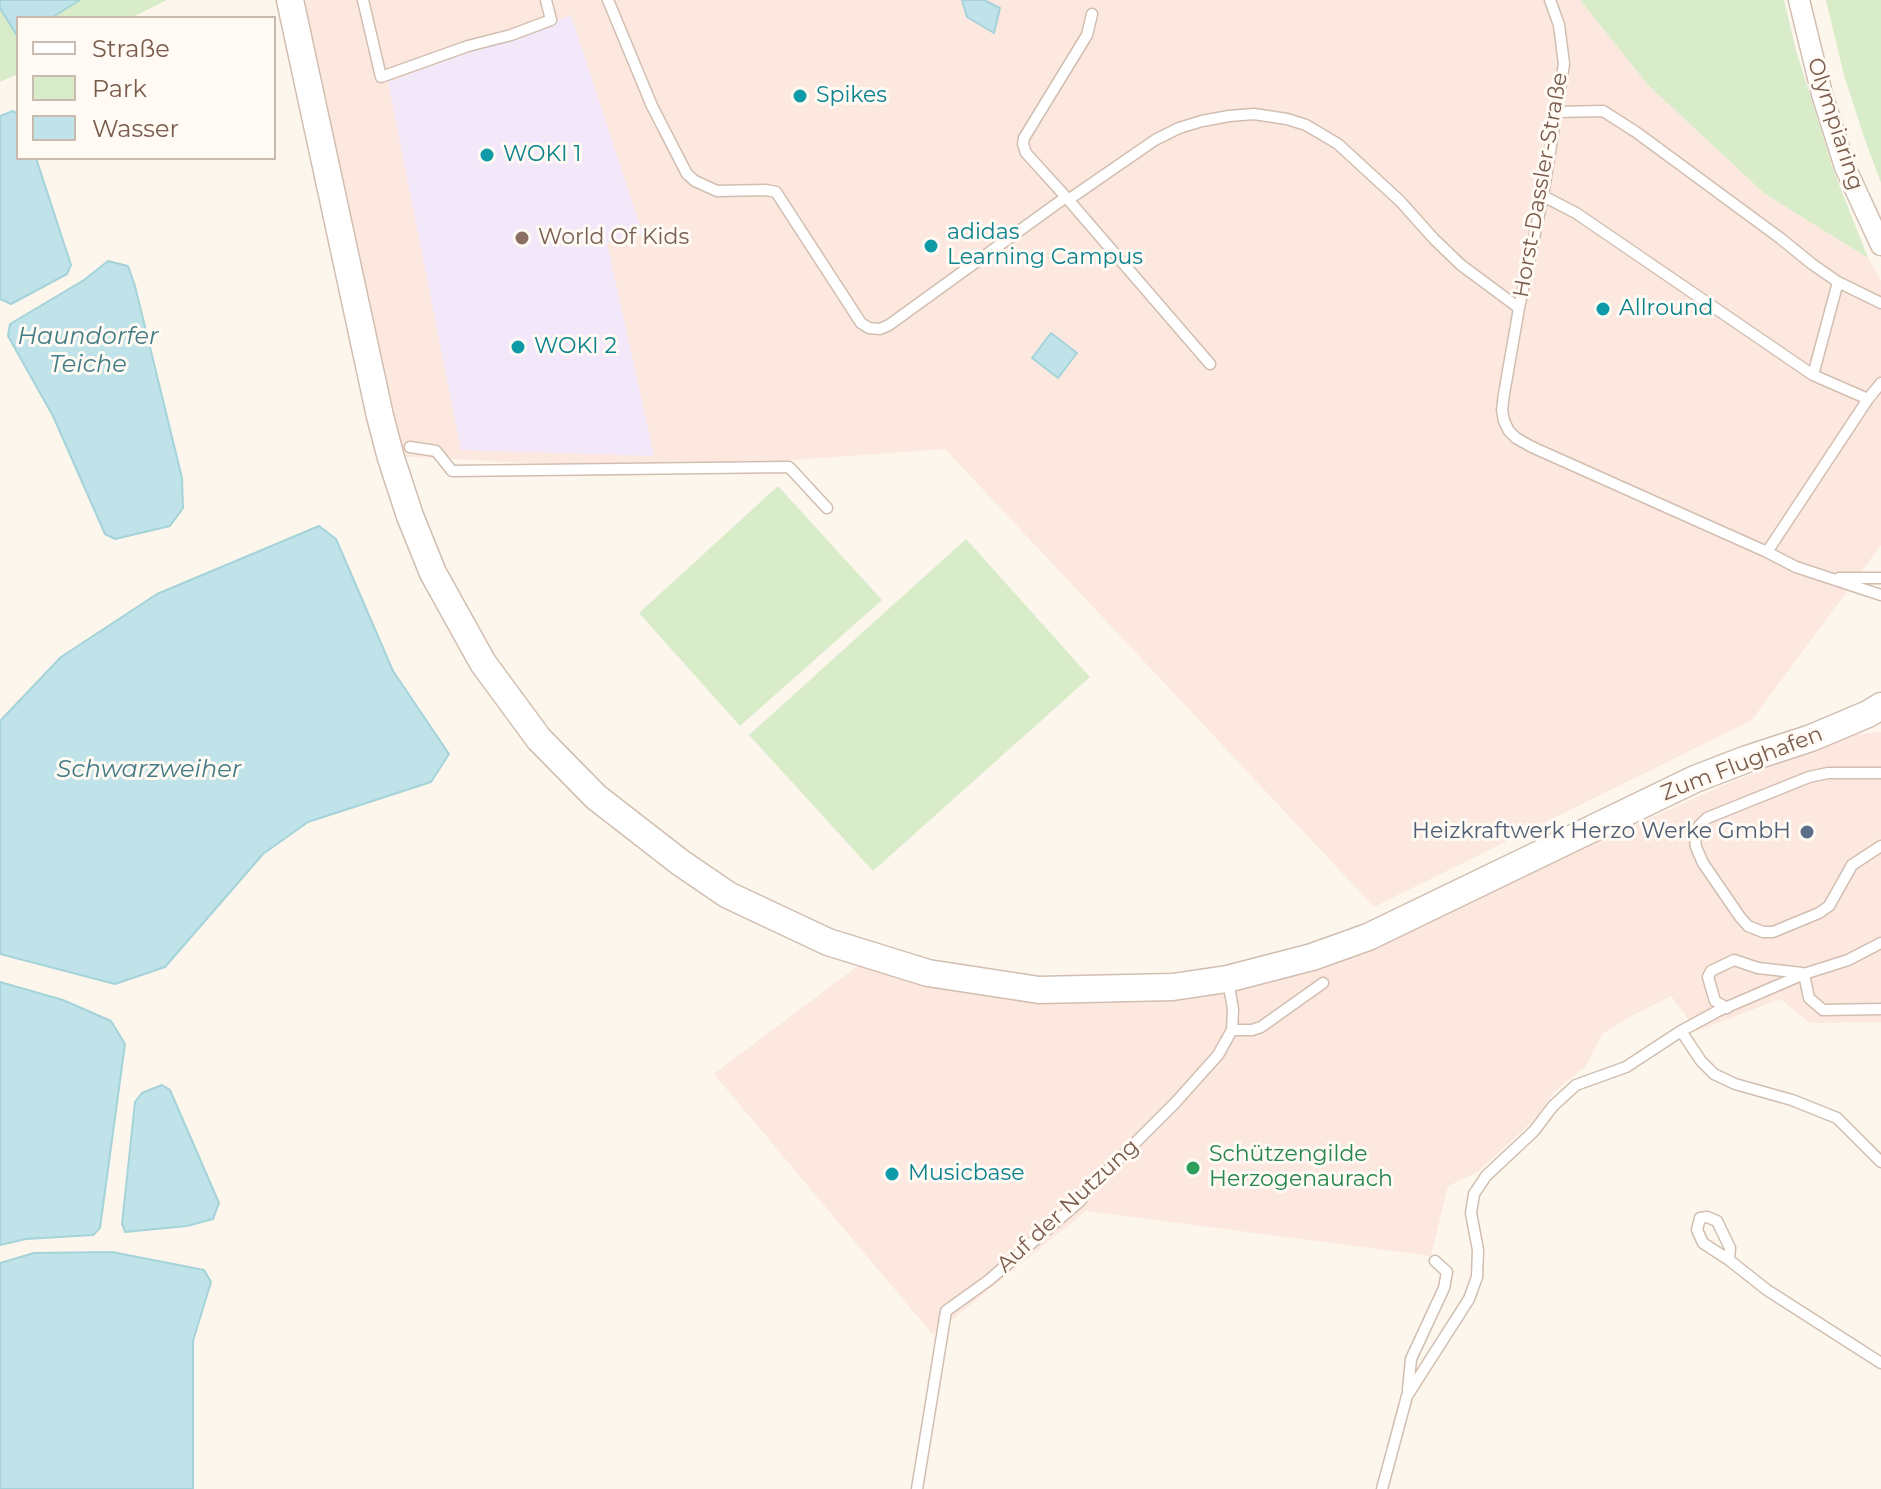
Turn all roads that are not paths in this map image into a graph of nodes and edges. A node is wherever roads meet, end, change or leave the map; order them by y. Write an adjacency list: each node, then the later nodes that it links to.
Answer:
1 (290, 0): 30 (street, Zum Flughafen)
2 (363, 0): 3 (lane)
3 (546, 0)
4 (608, 0): 10 (lane, Horst-Dassler-Straße)
5 (1550, 0): 8 (lane, Horst-Dassler-Straße)
6 (1799, 0): 11 (street, Olympiaring)
7 (1092, 14): 10 (lane)
8 (1557, 112): 9 (lane, Horst-Dassler-Straße); 12 (lane)
9 (1543, 196): 14 (lane, Horst-Dassler-Straße); 16 (lane)
10 (1067, 198): 14 (lane, Horst-Dassler-Straße); 15 (lane)
11 (1881, 245)
12 (1838, 282): 13 (lane); 16 (lane)
13 (1881, 303)
14 (1519, 308): 21 (lane)
15 (1210, 364)
16 (1813, 375): 18 (lane)
17 (1881, 383): 18 (lane)
18 (1868, 399): 21 (lane)
19 (410, 447): 20 (lane)
20 (827, 508)
21 (1767, 552): 22 (lane)
22 (1829, 578): 23 (lane); 24 (lane)
23 (1881, 578)
24 (1881, 595)
25 (1881, 706): 30 (street, Zum Flughafen)
26 (1881, 773): 27 (lane)
27 (1881, 846)
28 (1881, 943): 29 (lane)
29 (1804, 974): 32 (lane); 32 (lane); 33 (lane)
30 (1227, 979): 34 (lane)
31 (1323, 983): 34 (lane)
32 (1727, 1008): 35 (lane)
33 (1881, 1009)
34 (1232, 1030): 41 (lane, Auf der Nutzung)
35 (1681, 1031): 36 (lane); 40 (lane)
36 (1881, 1162)
37 (1729, 1260): 39 (lane)
38 (1435, 1261): 40 (lane)
39 (1881, 1363)
40 (1407, 1396): 42 (lane)
41 (917, 1489)
42 (1382, 1489)

